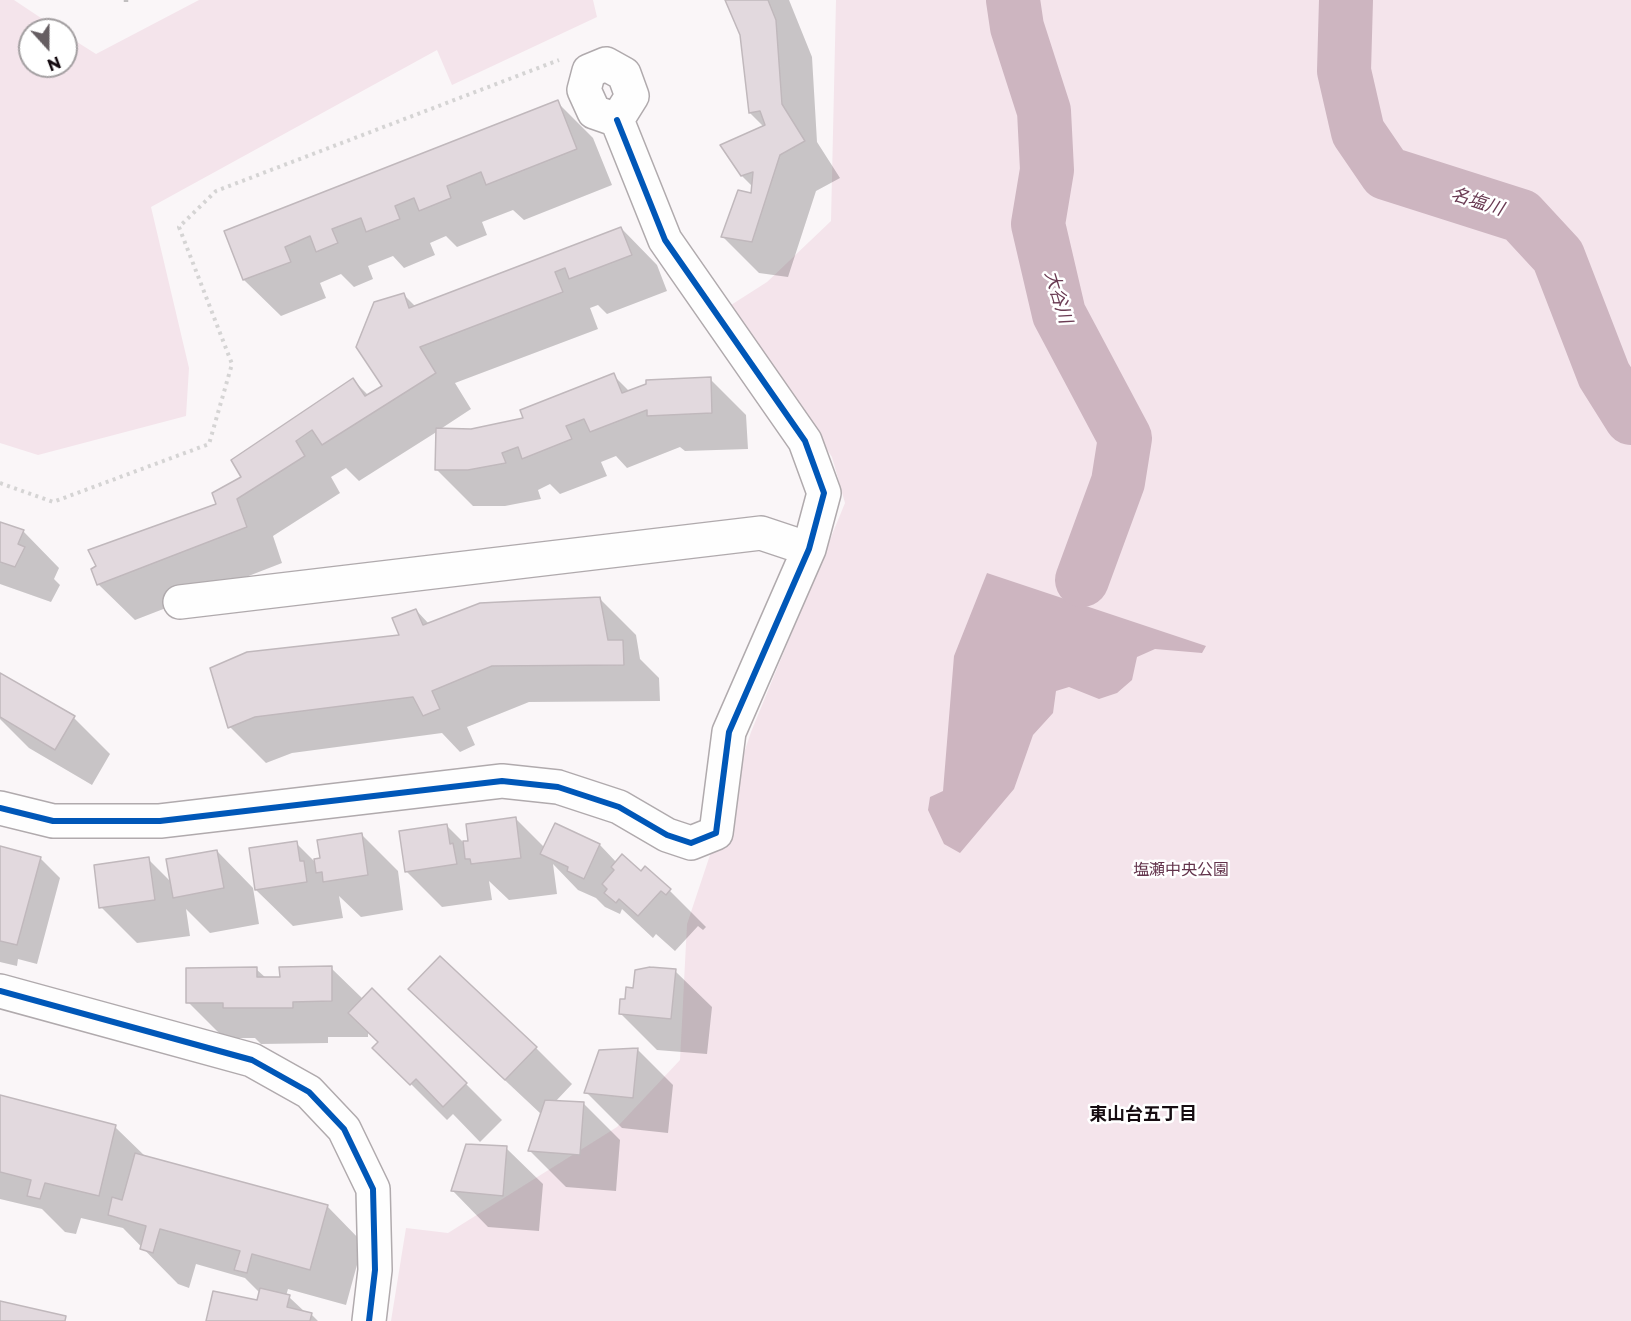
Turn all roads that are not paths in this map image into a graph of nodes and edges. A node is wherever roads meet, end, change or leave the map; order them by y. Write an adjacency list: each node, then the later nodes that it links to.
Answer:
1 (617, 120): 2 (street)
2 (809, 549): 3 (street); 4 (street)
3 (180, 602)
4 (0, 808)
5 (0, 991): 6 (street)
6 (369, 1321)

